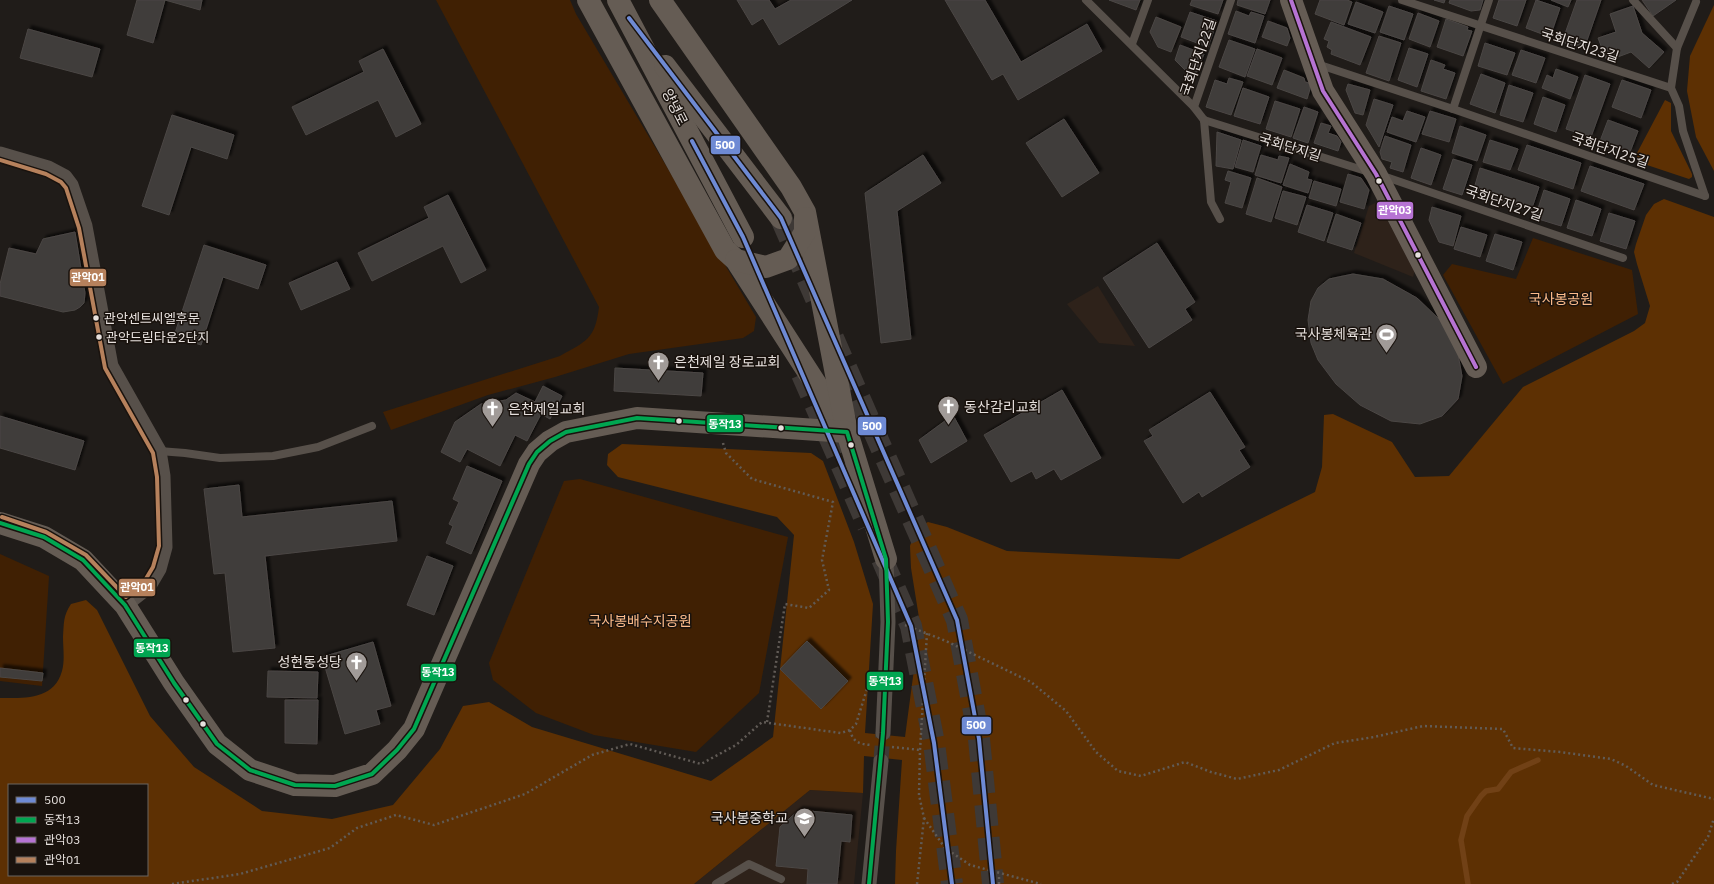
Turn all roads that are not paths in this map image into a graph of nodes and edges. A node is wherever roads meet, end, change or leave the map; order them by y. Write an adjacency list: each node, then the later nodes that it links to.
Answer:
1 (588, 0): 28 (street)
2 (618, 0): 12 (street, 양녕로)
3 (660, 0): 23 (street)
4 (1086, 0): 14 (lane)
5 (1148, 0): 14 (lane)
6 (1231, 0): 18 (lane, 국회단지22길)
7 (1291, 0): 16 (street)
8 (1402, 0): 13 (lane, 국회단지23길)
9 (1489, 0): 13 (lane)
10 (1633, 0): 15 (lane)
11 (1696, 2): 15 (lane)
12 (629, 18): 24 (street, 양녕로); 26 (street, 양녕로)
13 (1480, 26): 17 (lane, 국회단지23길); 19 (lane)
14 (1132, 44): 18 (lane)
15 (1677, 48): 17 (lane)
16 (1314, 64): 19 (lane, 국회단지25길); 22 (street)
17 (1671, 88): 19 (lane, 국회단지25길)
18 (1194, 107): 20 (lane, 국회단지22길)
19 (1453, 109)
20 (1204, 120): 22 (lane, 국회단지길); 25 (lane)
21 (0, 154): 32 (street)
22 (1376, 174): 27 (lane, 국회단지27길); 29 (street)
23 (805, 212): 28 (street); 31 (street)
24 (781, 218)
25 (1220, 219)
26 (743, 237)
27 (1623, 258)
28 (736, 260): 31 (street)
29 (1476, 367)
30 (372, 426): 32 (lane)
31 (847, 432): 34 (street); 35 (street)
32 (159, 451): 35 (street)
33 (0, 524): 35 (street)
34 (886, 560): 36 (street)
35 (125, 604)
36 (883, 733)
37 (880, 760): 40 (street)
38 (781, 879): 39 (lane)
39 (716, 884)
40 (869, 884)

